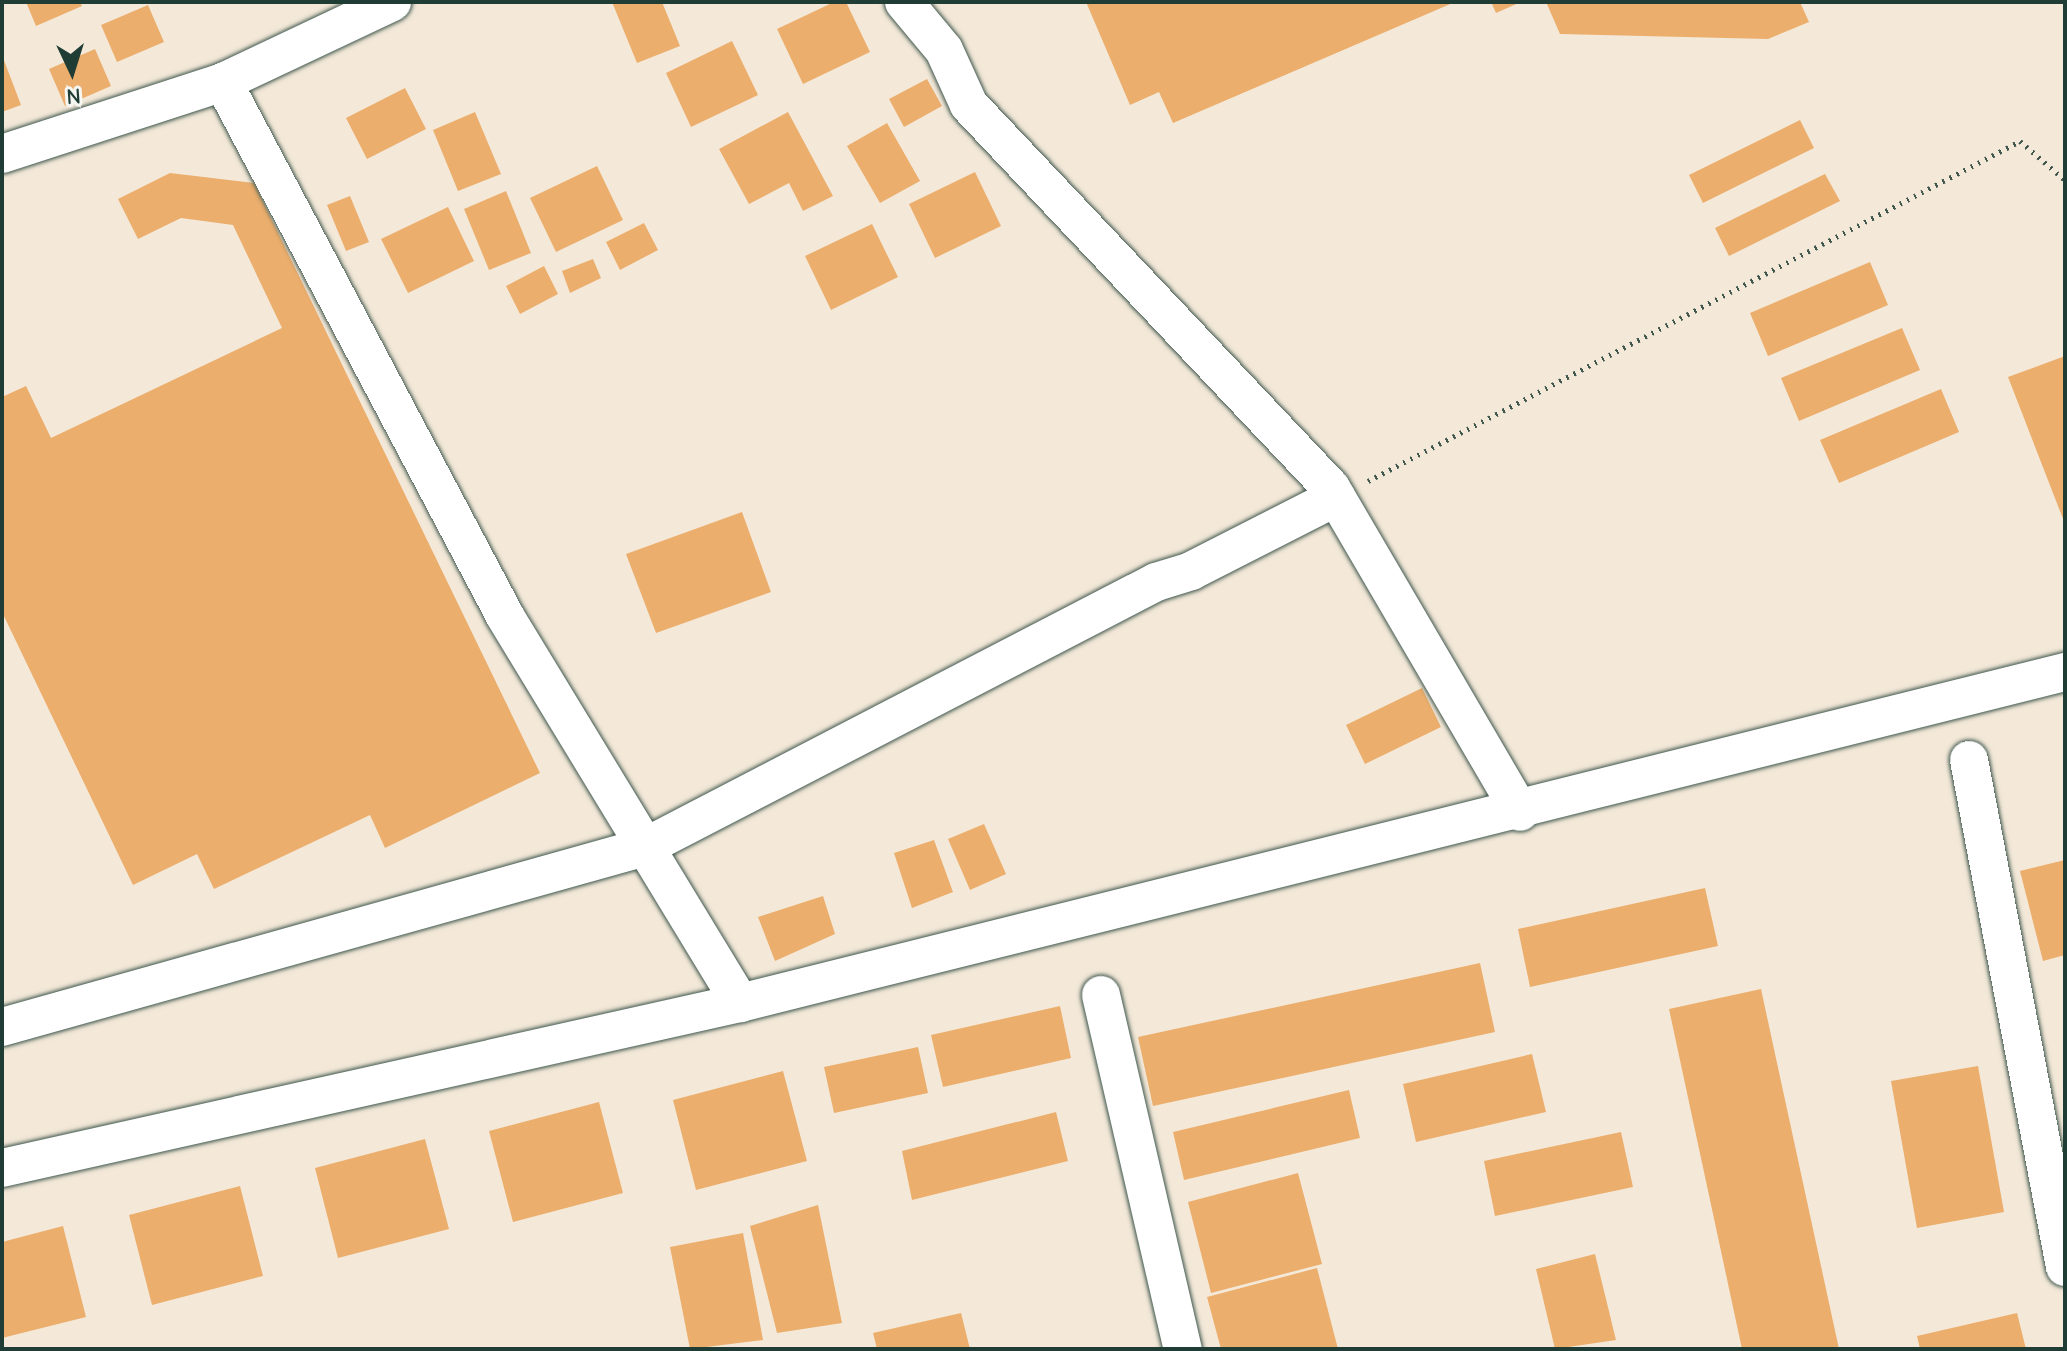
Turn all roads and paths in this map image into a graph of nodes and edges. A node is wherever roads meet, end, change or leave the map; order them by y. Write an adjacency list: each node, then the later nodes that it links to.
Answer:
1 (392, 2): 3 (street)
2 (904, 2): 6 (street)
3 (223, 82): 4 (street); 10 (street)
4 (2, 154)
5 (2065, 180): 6 (path)
6 (1336, 497): 9 (street); 10 (street)
7 (2065, 672): 9 (street)
8 (1969, 760): 15 (street)
9 (1520, 812): 12 (street)
10 (645, 847): 12 (street); 13 (street)
11 (1101, 995): 16 (street)
12 (740, 1003): 14 (street)
13 (2, 1027)
14 (6, 1158)
15 (2065, 1267)
16 (1183, 1349)

